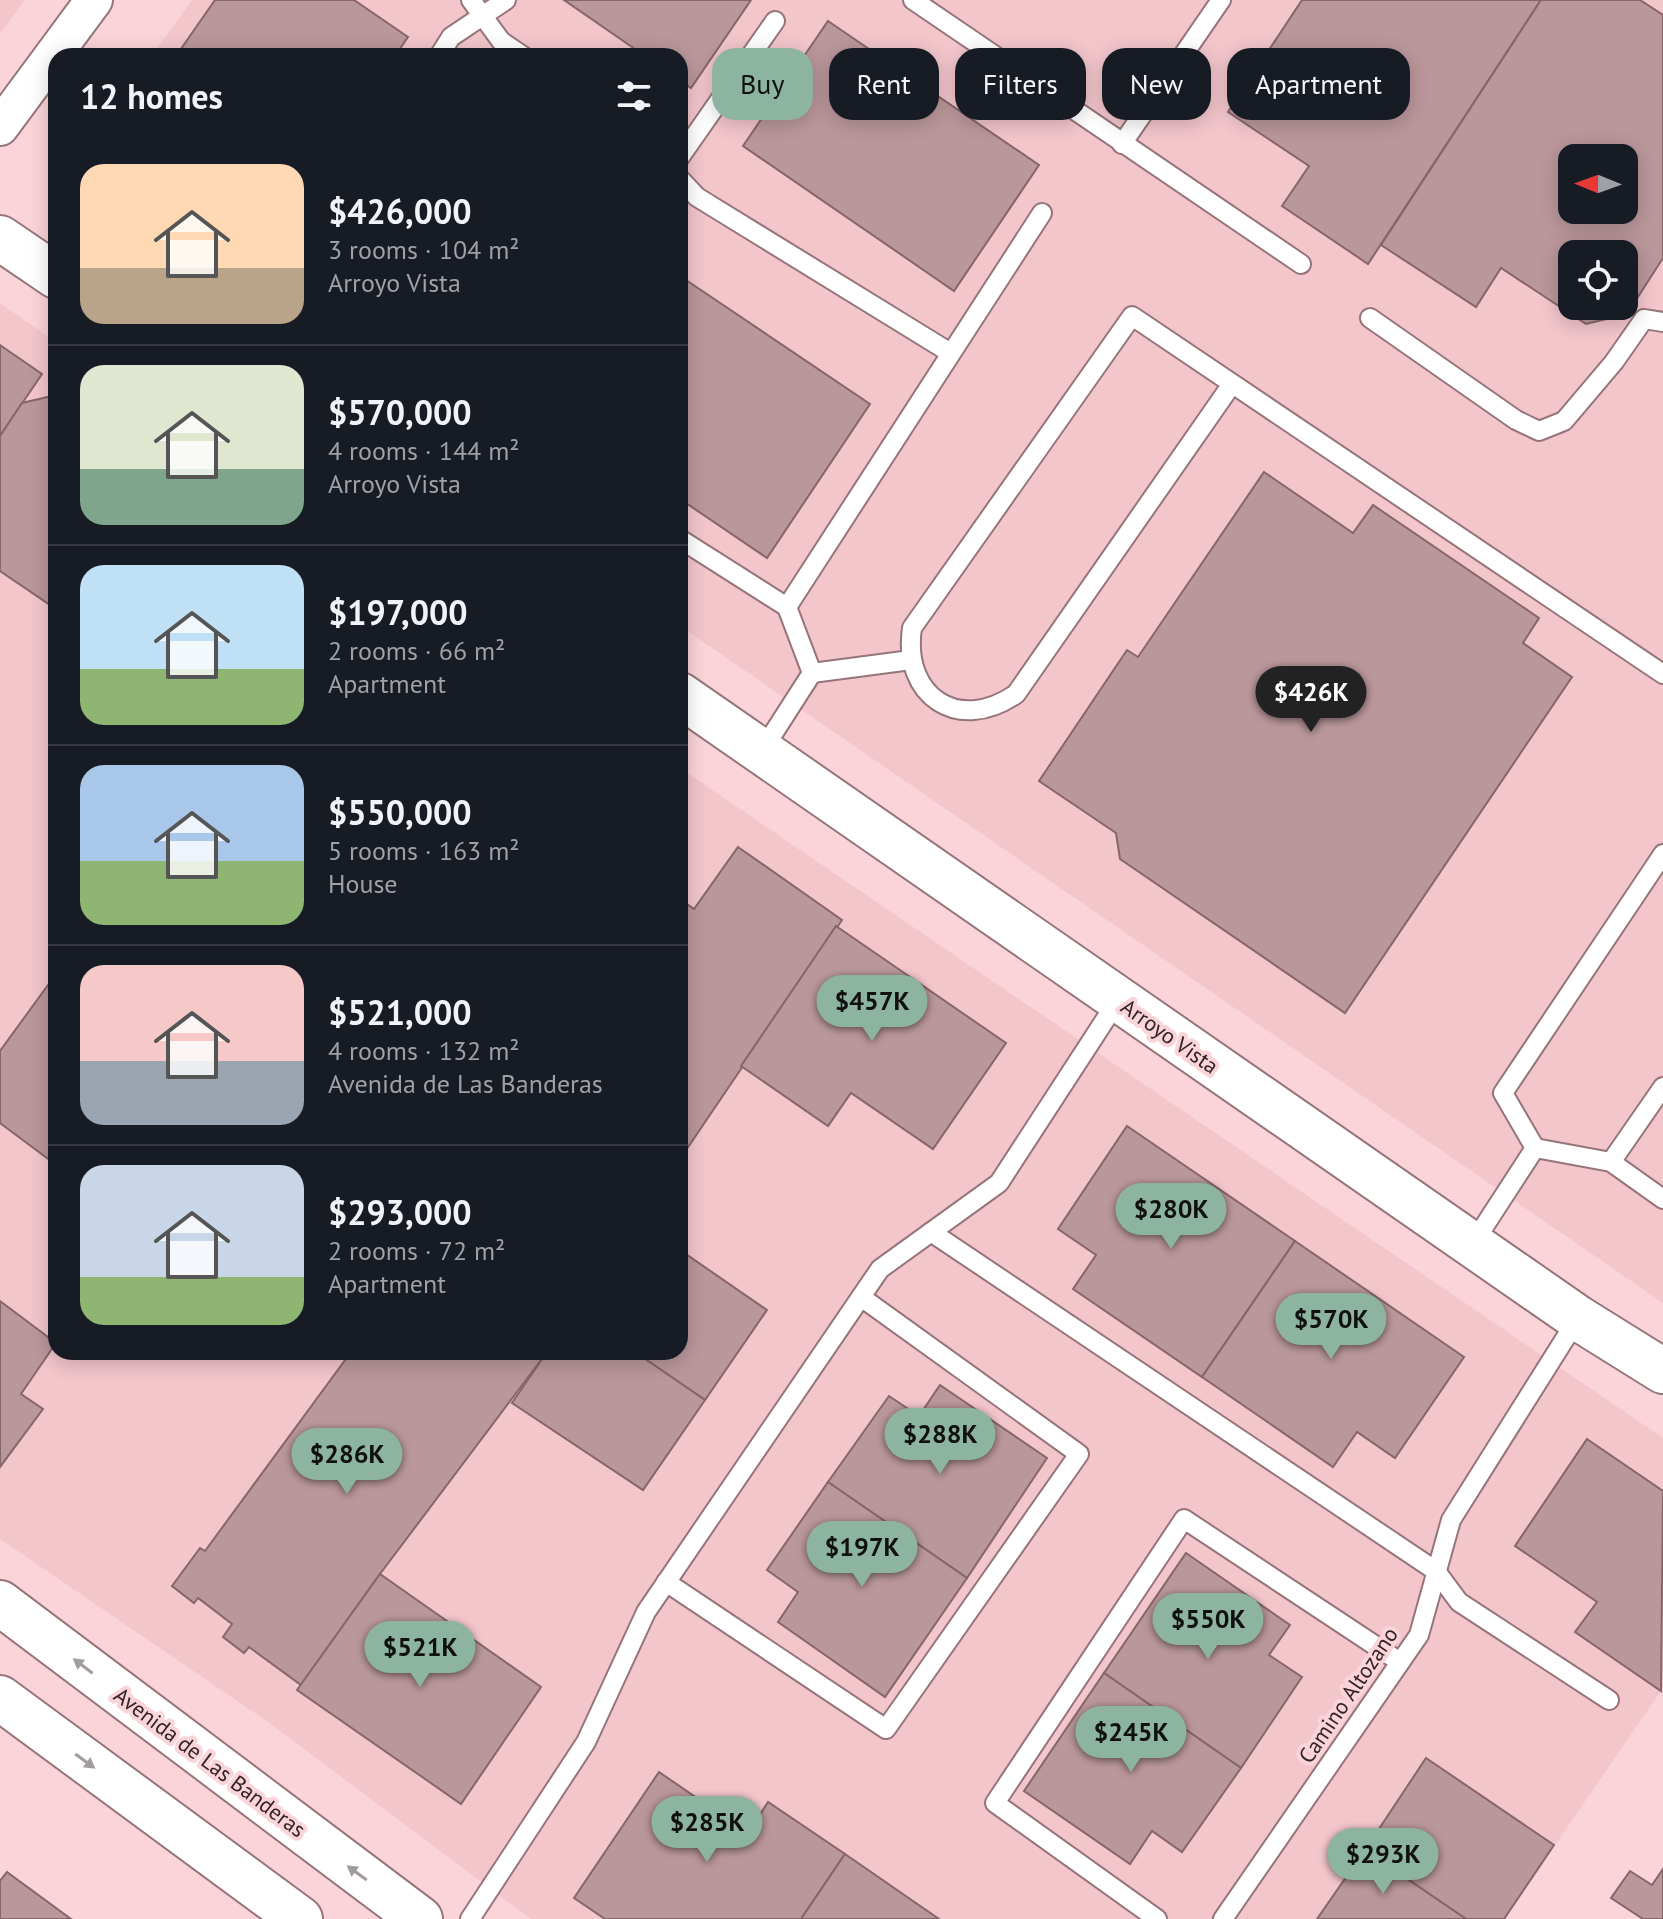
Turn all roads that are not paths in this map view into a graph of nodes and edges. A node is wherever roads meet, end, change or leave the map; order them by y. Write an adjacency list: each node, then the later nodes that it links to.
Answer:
1 (94, 0): 8 (street)
2 (471, 0): 6 (lane)
3 (506, 0): 6 (lane)
4 (913, 0): 13 (lane)
5 (1221, 0): 13 (lane)
6 (483, 16): 9 (lane); 10 (lane)
7 (775, 21): 14 (lane)
8 (58, 48)
9 (444, 48)
10 (511, 48)
11 (48, 62): 12 (street)
12 (0, 127)
13 (1122, 144): 18 (lane)
14 (688, 146)
15 (688, 187): 22 (lane)
16 (1042, 213): 22 (lane)
17 (0, 238): 19 (main road)
18 (1301, 264)
19 (48, 271)
20 (1370, 318): 21 (lane)
21 (1663, 322)
22 (949, 352): 25 (lane)
23 (1232, 384): 26 (lane); 26 (lane); 28 (lane)
24 (688, 544): 25 (lane)
25 (787, 607): 27 (lane)
26 (911, 660): 27 (lane)
27 (812, 673): 30 (lane)
28 (1663, 674)
29 (688, 700): 30 (main road, Arroyo Vista)
30 (762, 751): 32 (main road, Arroyo Vista)
31 (1663, 854): 34 (lane)
32 (1118, 1000): 37 (lane); 38 (main road, Arroyo Vista)
33 (1663, 1087): 35 (lane)
34 (1535, 1148): 35 (lane); 38 (lane)
35 (1611, 1162): 36 (lane)
36 (1663, 1199)
37 (931, 1232): 39 (lane); 42 (lane)
38 (1472, 1245): 40 (main road, Arroyo Vista)
39 (861, 1297): 43 (lane); 43 (lane)
40 (1578, 1318): 41 (main road, Arroyo Vista); 42 (lane, Camino Altozano)
41 (1663, 1371)
42 (1436, 1571): 45 (lane, Camino Altozano); 47 (lane)
43 (666, 1582): 50 (lane)
44 (0, 1603): 49 (main road, Avenida de Las Banderas, one-way to 44)
45 (1400, 1662): 51 (lane); 52 (lane, Camino Altozano)
46 (0, 1698): 48 (main road, one-way to 48)
47 (1609, 1700)
48 (300, 1919)
49 (420, 1919)
50 (470, 1919)
51 (1157, 1919)
52 (1223, 1919)

